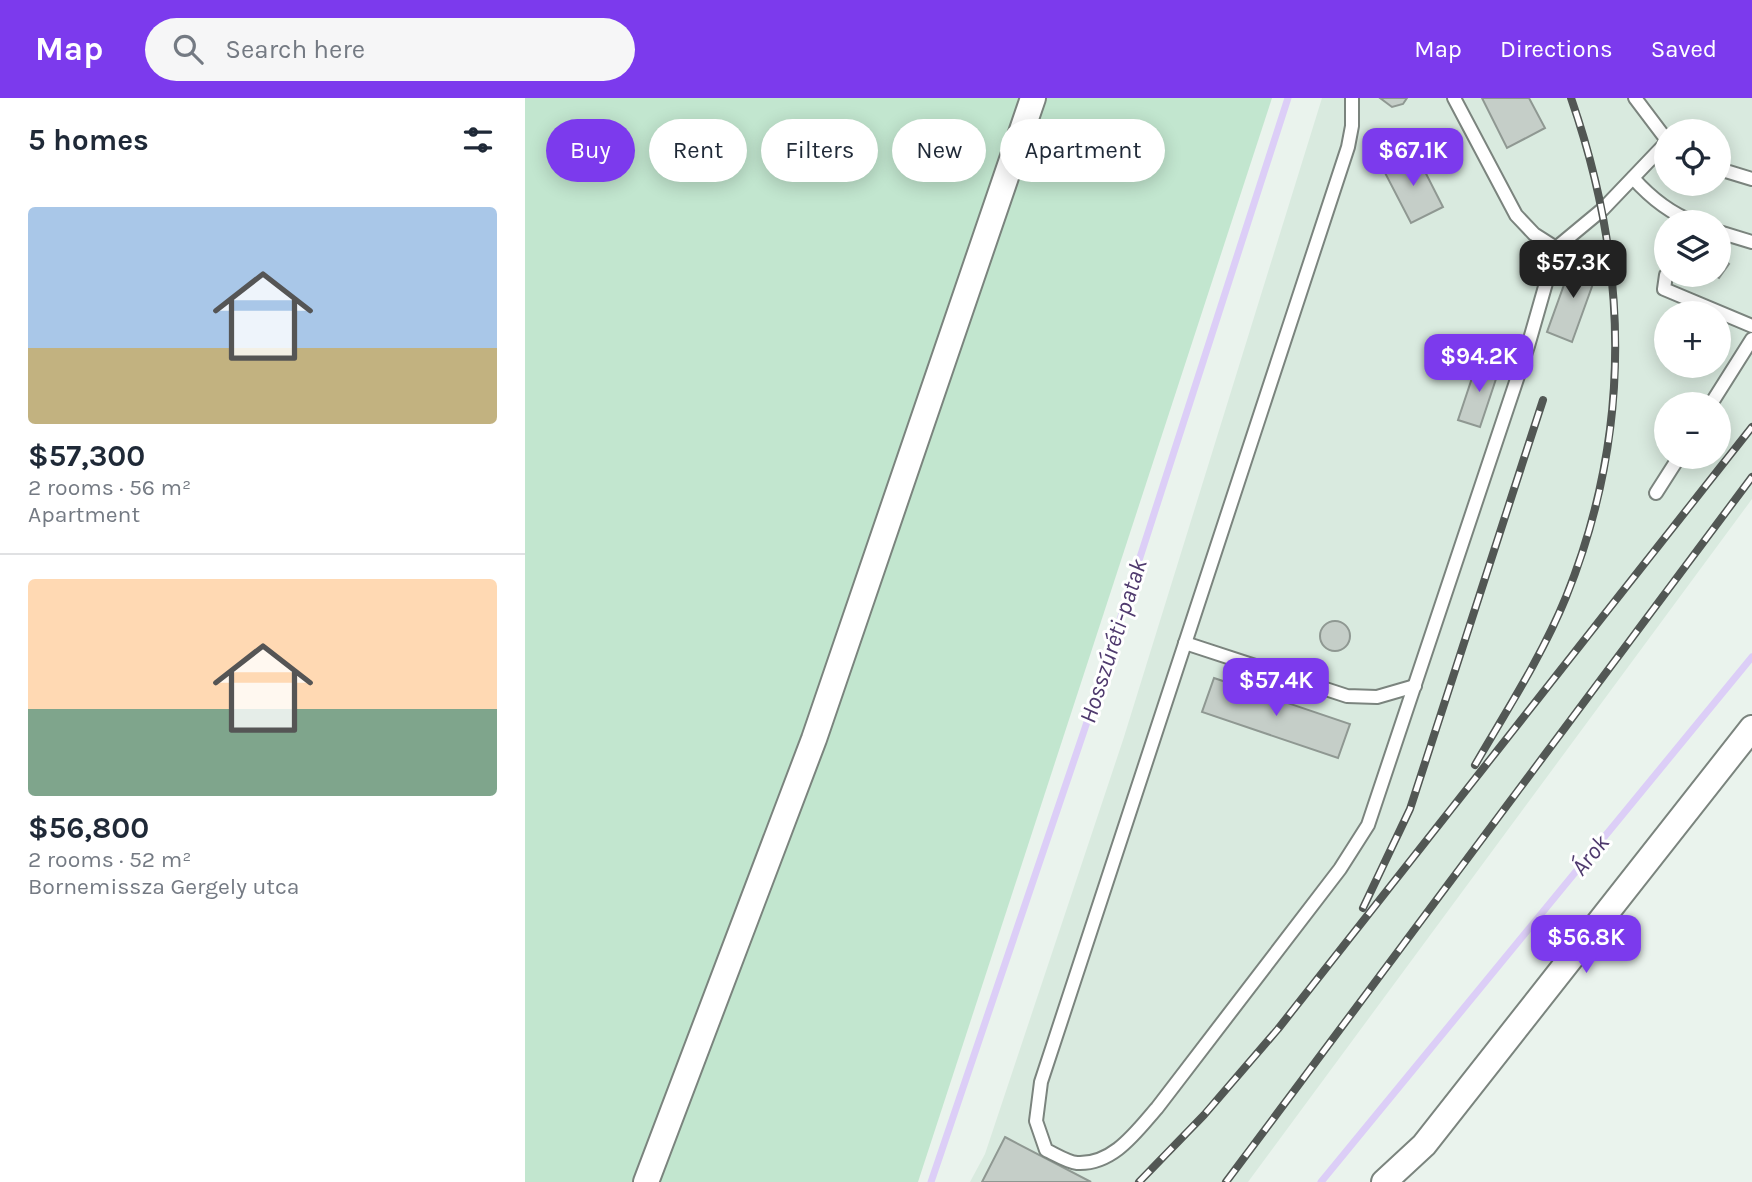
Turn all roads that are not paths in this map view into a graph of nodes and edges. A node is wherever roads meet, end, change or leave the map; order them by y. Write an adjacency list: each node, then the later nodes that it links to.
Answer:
1 (1033, 98): 23 (street)
2 (1352, 98): 20 (lane)
3 (1454, 98): 13 (lane)
4 (1635, 98): 5 (lane)
5 (1654, 124)
6 (1654, 154): 8 (lane)
7 (1731, 173): 9 (lane)
8 (1633, 178): 10 (lane); 13 (lane)
9 (1752, 179)
10 (1665, 210)
11 (1731, 236): 12 (lane)
12 (1752, 242)
13 (1556, 248): 21 (lane)
14 (1664, 287): 15 (lane)
15 (1752, 326)
16 (1752, 339): 17 (lane)
17 (1719, 392)
18 (1671, 469): 19 (lane)
19 (1656, 493)
20 (1185, 643): 21 (lane); 21 (lane)
21 (1415, 686)
22 (1752, 728): 24 (street)
23 (646, 1182)
24 (1384, 1182)

